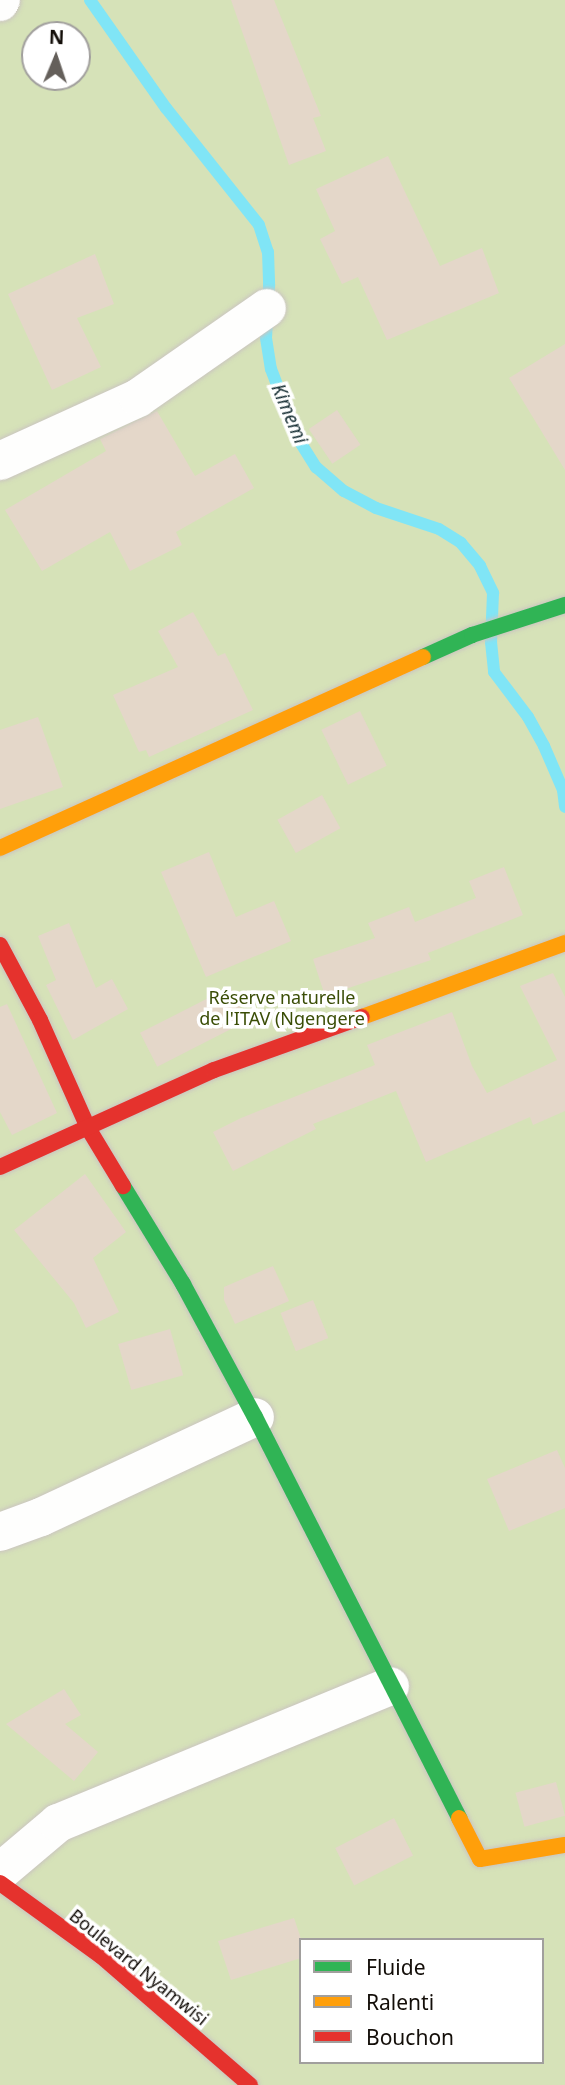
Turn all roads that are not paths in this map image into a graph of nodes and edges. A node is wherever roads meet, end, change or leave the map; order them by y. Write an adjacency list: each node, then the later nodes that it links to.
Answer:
1 (267, 308): 2 (street)
2 (0, 461)
3 (565, 606): 4 (street)
4 (0, 848)
5 (565, 943): 7 (street)
6 (0, 945): 7 (street)
7 (88, 1128): 8 (street); 9 (street)
8 (0, 1167)
9 (254, 1417): 10 (street); 11 (street)
10 (0, 1532)
11 (390, 1686): 12 (street); 13 (street)
12 (565, 1845)
13 (0, 1872)
14 (0, 1883): 15 (street, Boulevard Nyamwisi)
15 (250, 2085)

